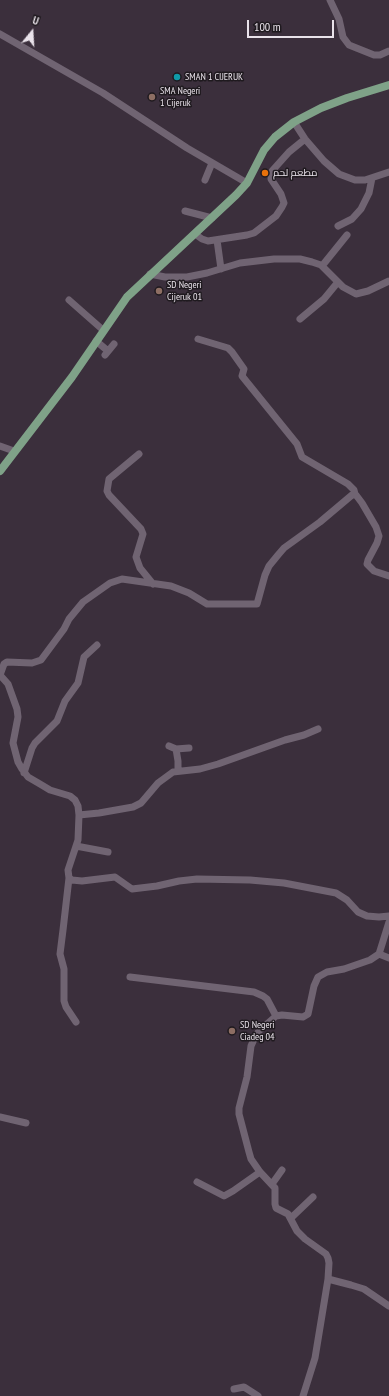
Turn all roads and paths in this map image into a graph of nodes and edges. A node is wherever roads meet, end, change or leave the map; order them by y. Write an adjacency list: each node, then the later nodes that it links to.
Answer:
1 (330, 0): 3 (street)
2 (0, 34): 7 (street)
3 (389, 51)
4 (389, 86): 5 (main road)
5 (294, 122): 6 (street); 11 (main road)
6 (305, 138): 9 (street); 17 (street)
7 (212, 163): 10 (street); 11 (street)
8 (389, 172): 9 (street)
9 (372, 178): 14 (street)
10 (205, 180)
11 (248, 182): 13 (main road)
12 (185, 211): 13 (street)
13 (212, 218): 15 (main road)
14 (338, 226)
15 (195, 234): 17 (street); 20 (main road)
16 (346, 235): 18 (street)
17 (217, 240): 19 (street)
18 (322, 266): 19 (street); 22 (street)
19 (221, 269): 20 (street)
20 (150, 274): 25 (main road)
21 (389, 281): 22 (street)
22 (341, 284): 24 (street)
23 (69, 300): 25 (street)
24 (300, 318)
25 (103, 330): 27 (main road)
26 (198, 339): 33 (street)
27 (96, 341): 28 (street); 30 (main road)
28 (114, 344)
29 (0, 446): 30 (street)
30 (14, 451): 32 (main road)
31 (139, 454): 35 (street)
32 (0, 471)
33 (355, 494): 34 (street); 35 (street)
34 (389, 576)
35 (153, 584): 37 (street)
36 (97, 645): 43 (street)
37 (0, 675): 43 (street)
38 (318, 729): 42 (street)
39 (169, 746): 41 (street)
40 (189, 748): 41 (street)
41 (176, 749): 42 (street)
42 (178, 771): 44 (street)
43 (24, 773): 44 (street)
44 (79, 815): 45 (street)
45 (76, 846): 46 (street); 47 (street)
46 (108, 852)
47 (69, 878): 48 (street); 54 (street)
48 (389, 916)
49 (389, 922): 50 (street)
50 (379, 954): 51 (street); 53 (street)
51 (389, 958)
52 (130, 977): 53 (street)
53 (276, 1016): 58 (street)
54 (76, 1022)
55 (0, 1117): 56 (street)
56 (26, 1123)
57 (282, 1170): 60 (street)
58 (260, 1172): 59 (street); 60 (street)
59 (197, 1182)
60 (272, 1184): 62 (street)
61 (313, 1198): 62 (street)
62 (291, 1218): 63 (street)
63 (328, 1279): 64 (street); 67 (street)
64 (389, 1306)
65 (234, 1389): 66 (street)
66 (258, 1396)
67 (303, 1396)

